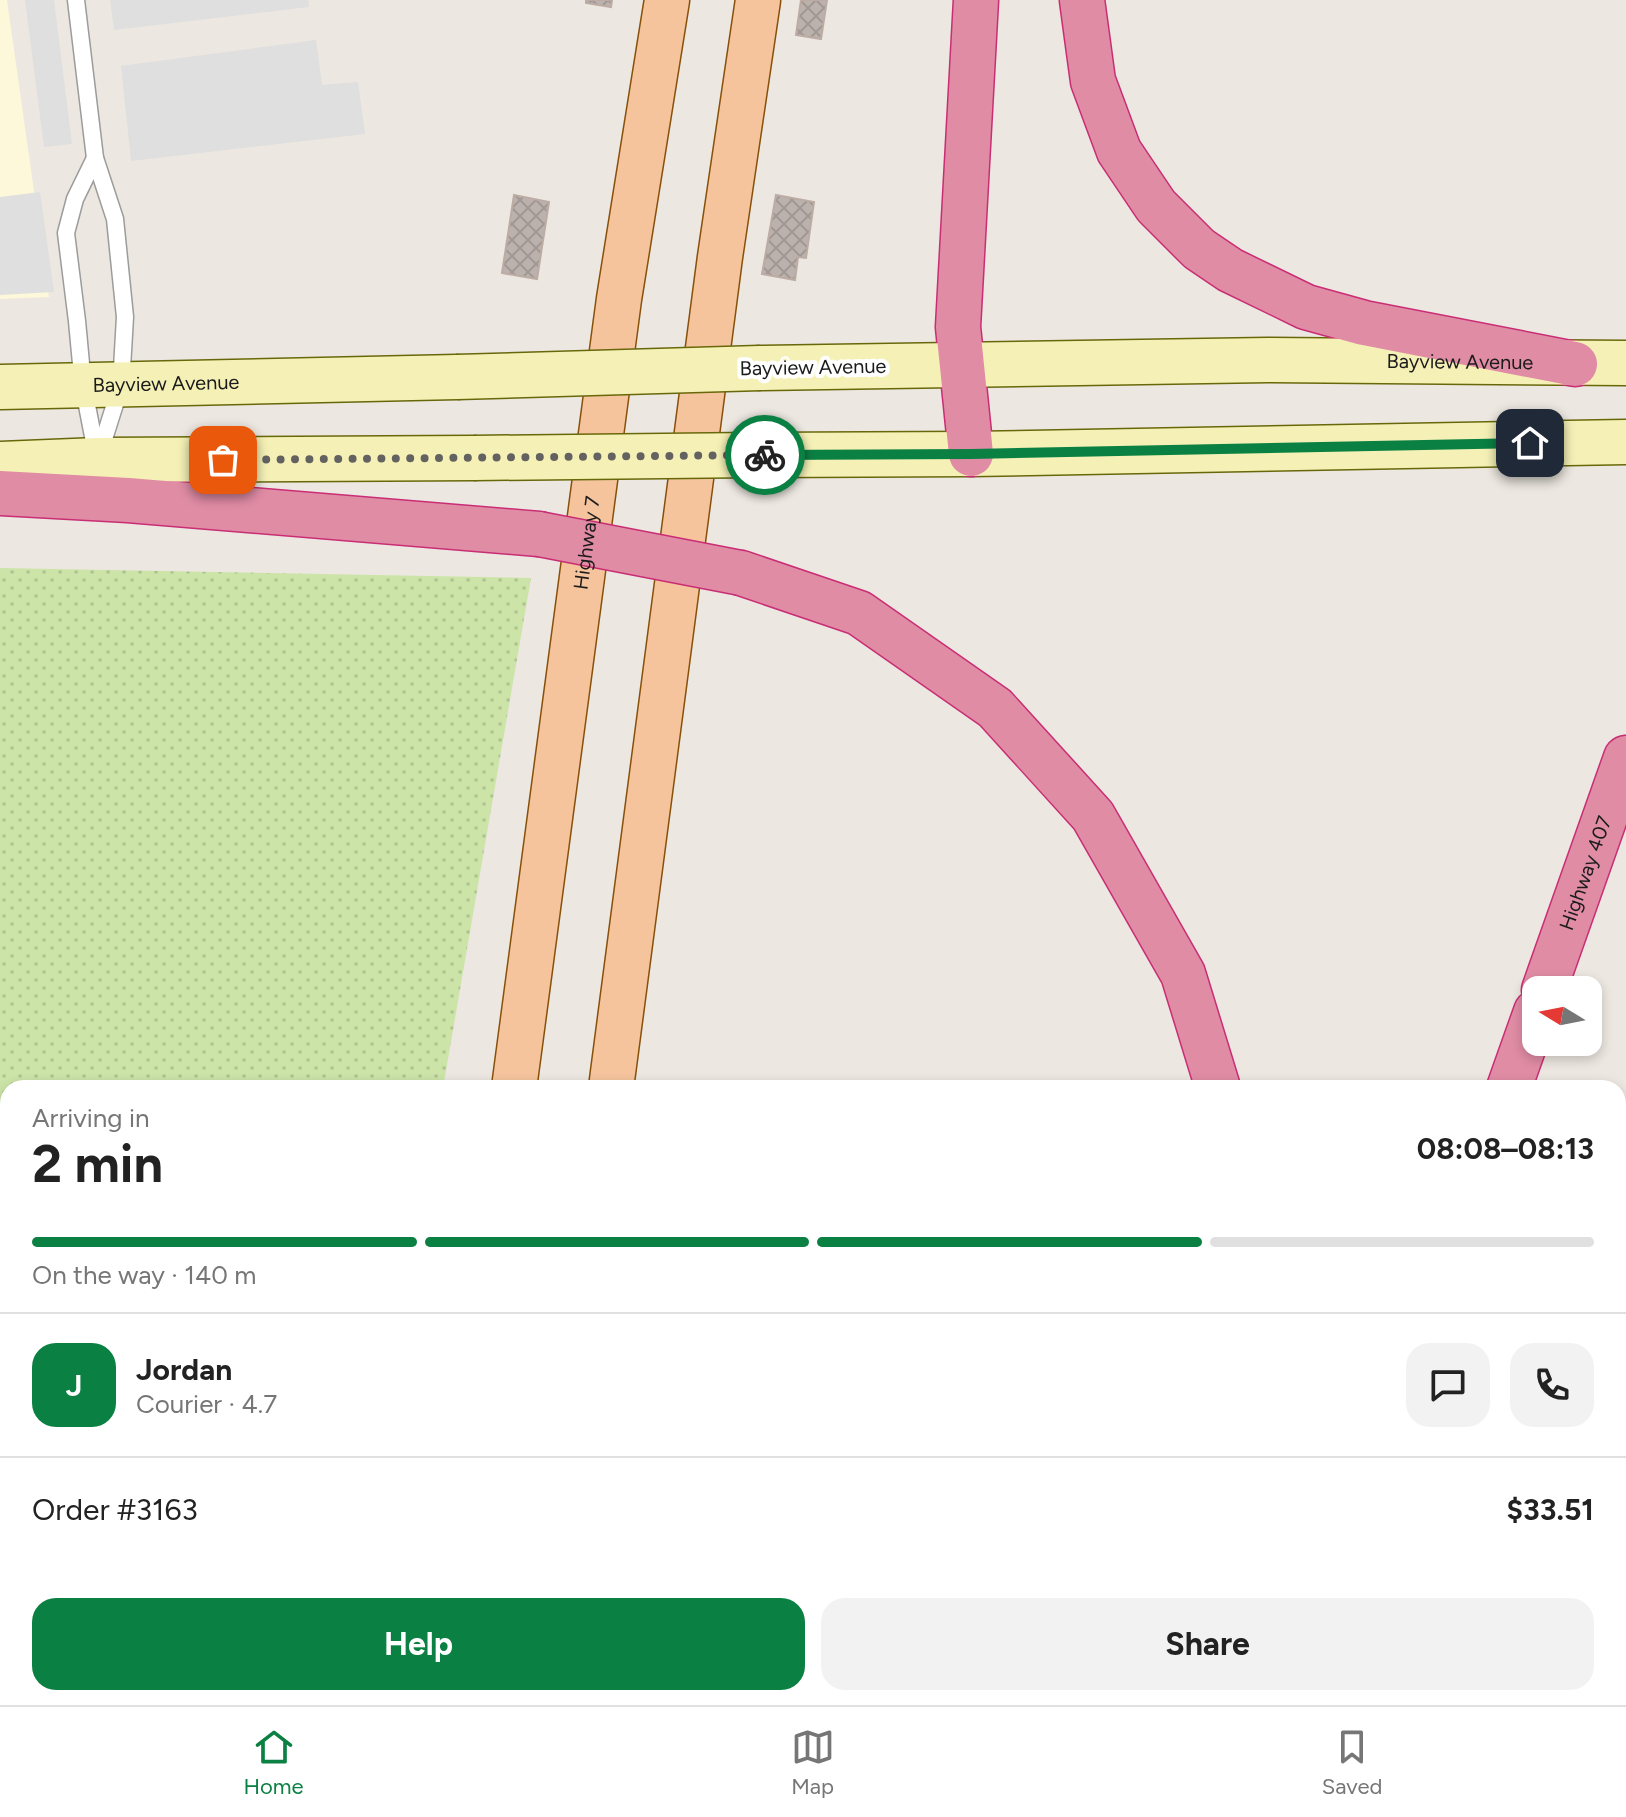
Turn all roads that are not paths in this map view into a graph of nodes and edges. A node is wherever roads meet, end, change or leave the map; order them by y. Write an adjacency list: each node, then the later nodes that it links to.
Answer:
1 (76, 0): 6 (lane)
2 (667, 0): 20 (main road, Highway 7)
3 (758, 0): 21 (main road)
4 (976, 0): 8 (highway)
5 (1082, 0): 9 (highway)
6 (95, 158): 11 (lane); 11 (lane)
7 (1626, 363): 9 (main road, Bayview Avenue)
8 (962, 364): 9 (main road, Bayview Avenue); 11 (main road, Bayview Avenue, bridge); 13 (highway)
9 (1575, 364)
10 (0, 385): 11 (main road, Bayview Avenue)
11 (102, 385): 14 (lane); 14 (lane)
12 (1626, 442): 13 (main road)
13 (971, 454): 14 (main road, bridge)
14 (98, 460): 15 (main road)
15 (0, 464)
16 (0, 493): 22 (highway, bridge)
17 (1626, 758): 18 (highway, Highway 407)
18 (1549, 976)
19 (1522, 1051): 23 (highway)
20 (515, 1080)
21 (612, 1080)
22 (1216, 1080)
23 (1512, 1080)

